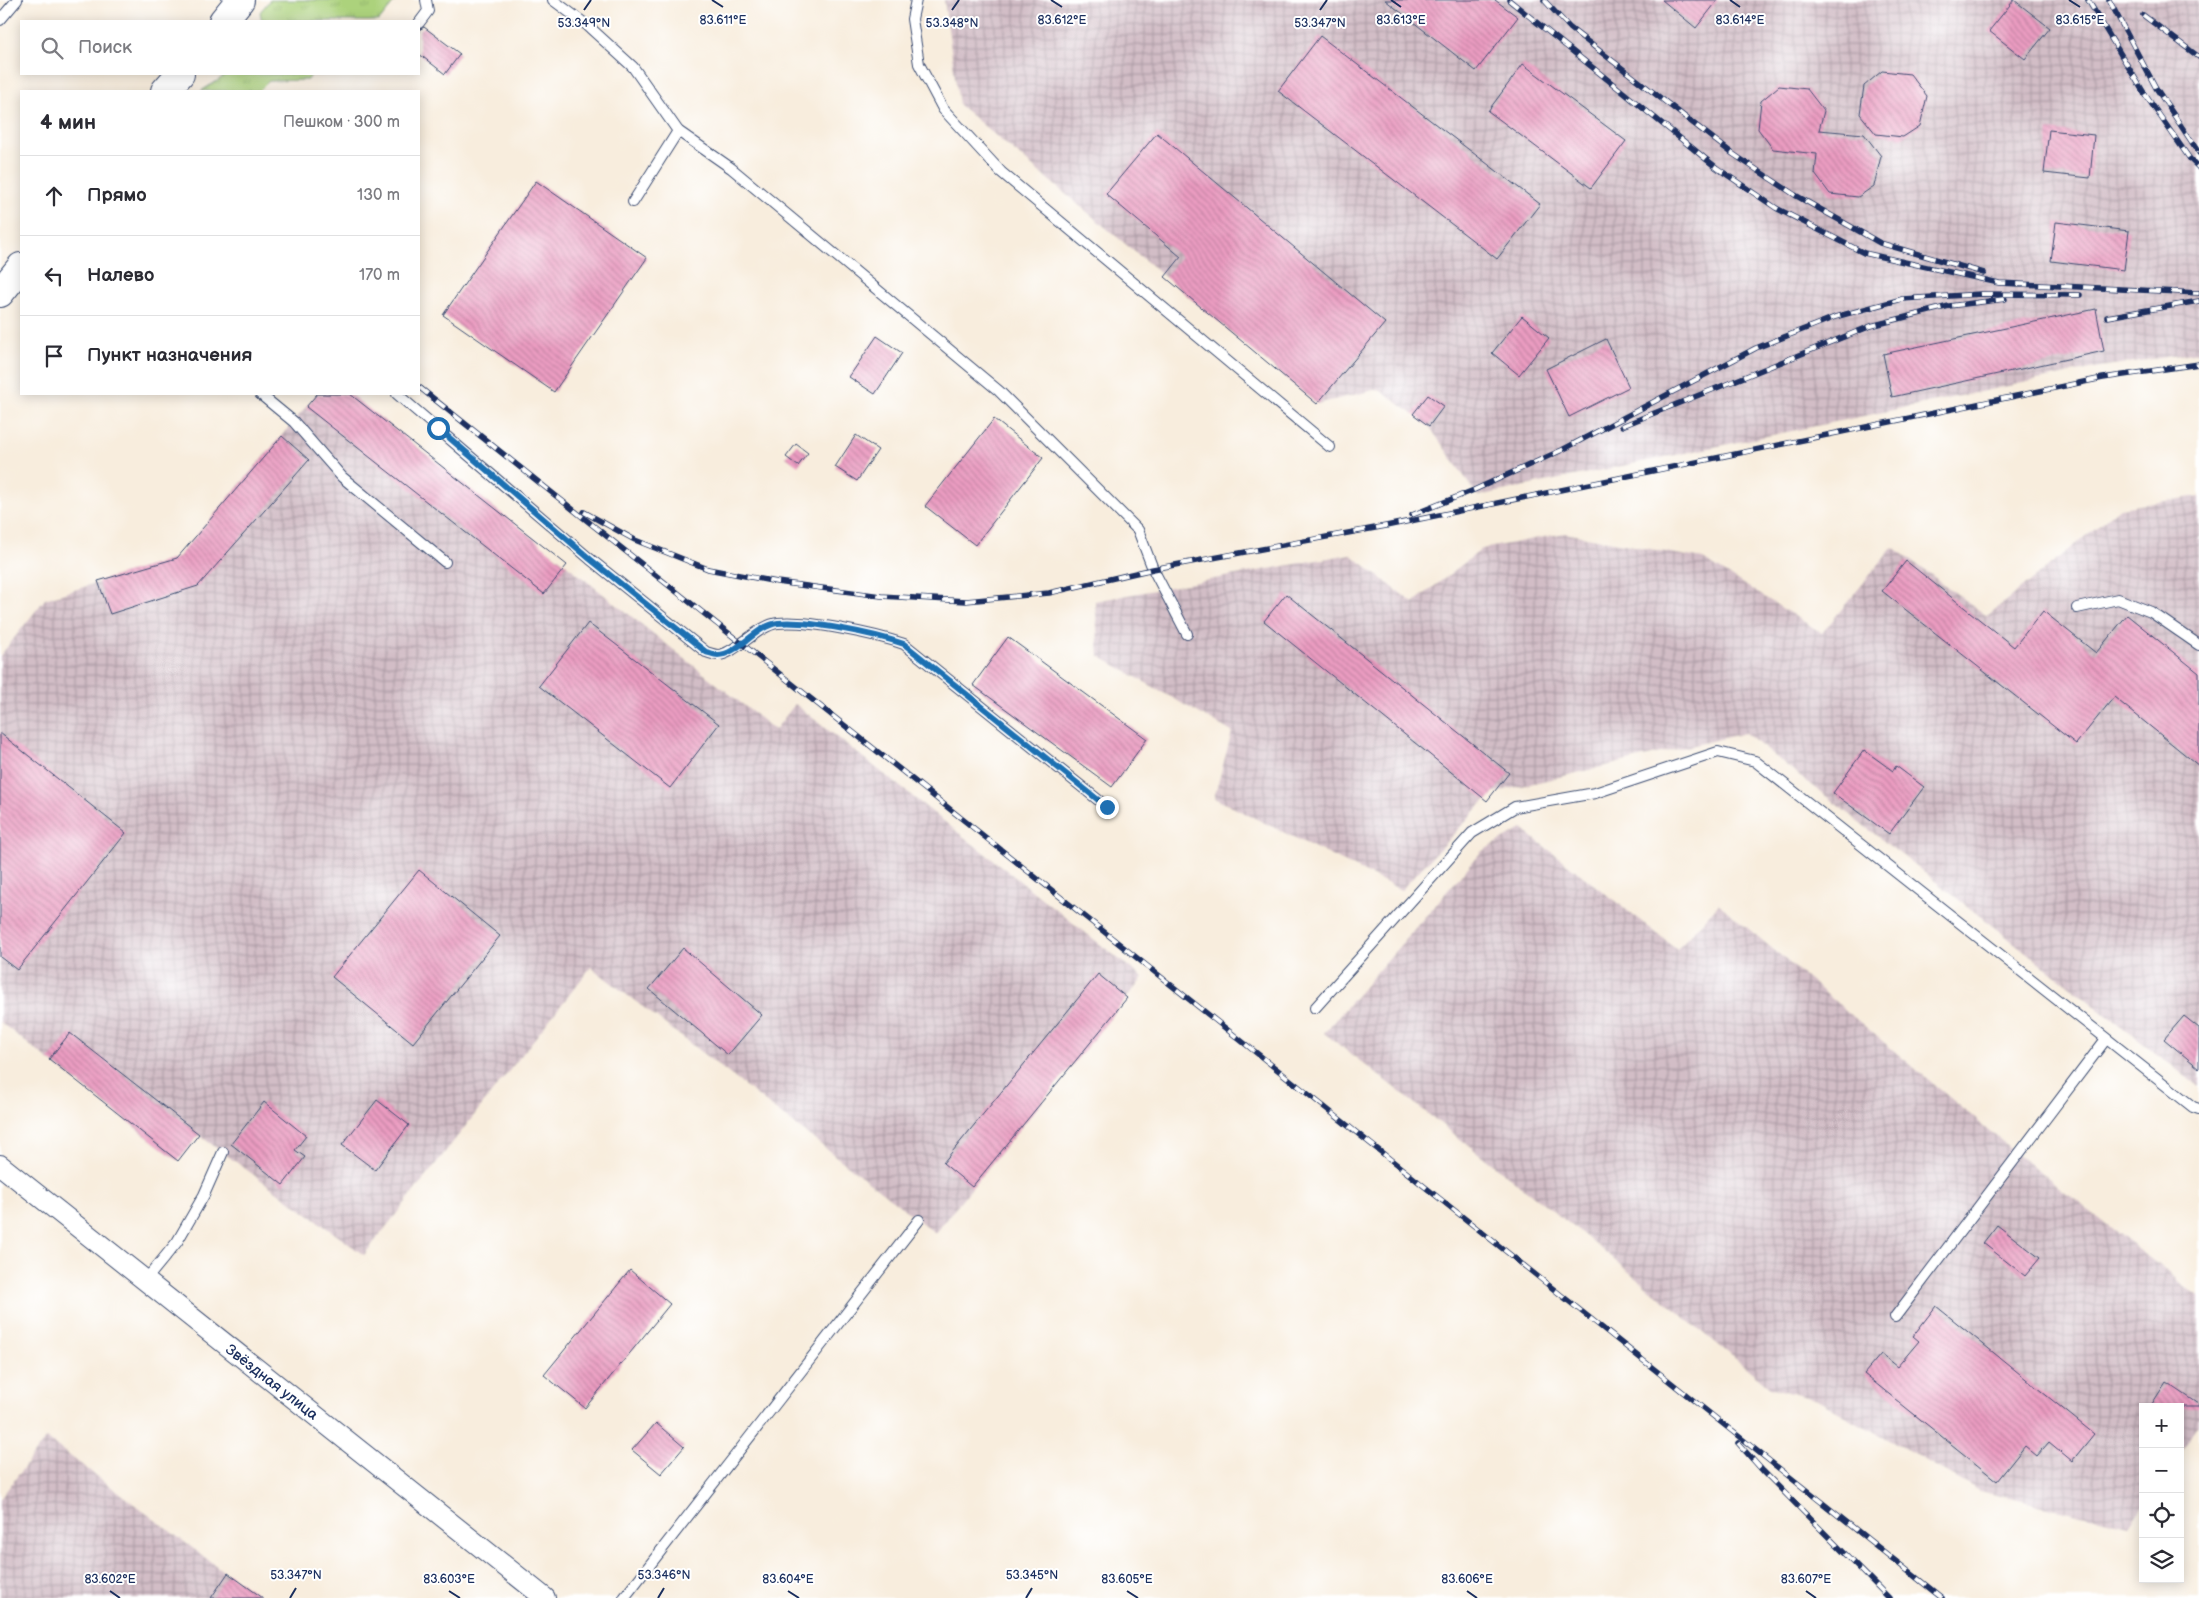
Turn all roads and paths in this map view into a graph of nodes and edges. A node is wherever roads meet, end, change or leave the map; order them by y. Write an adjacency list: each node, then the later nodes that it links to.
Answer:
1 (17, 0): 6 (lane)
2 (240, 0): 7 (highway)
3 (426, 0): 8 (lane)
4 (553, 0): 11 (lane)
5 (916, 0): 17 (lane)
6 (0, 20)
7 (223, 20)
8 (420, 23)
9 (179, 75): 10 (highway)
10 (166, 90)
11 (678, 131): 12 (lane); 20 (lane)
12 (633, 202)
13 (20, 268): 14 (highway)
14 (0, 293)
15 (261, 395): 18 (lane)
16 (398, 395): 22 (lane)
17 (1330, 447)
18 (444, 562)
19 (2077, 608): 21 (lane)
20 (1187, 634)
21 (2199, 645)
22 (1107, 807)
23 (1315, 1008): 24 (lane)
24 (2106, 1038): 25 (lane); 30 (lane)
25 (2199, 1109)
26 (223, 1152): 29 (lane)
27 (0, 1165): 29 (street, Звёздная улица)
28 (919, 1220): 32 (lane)
29 (145, 1281): 31 (street, Звёздная улица)
30 (1895, 1317)
31 (545, 1598)
32 (624, 1598)

